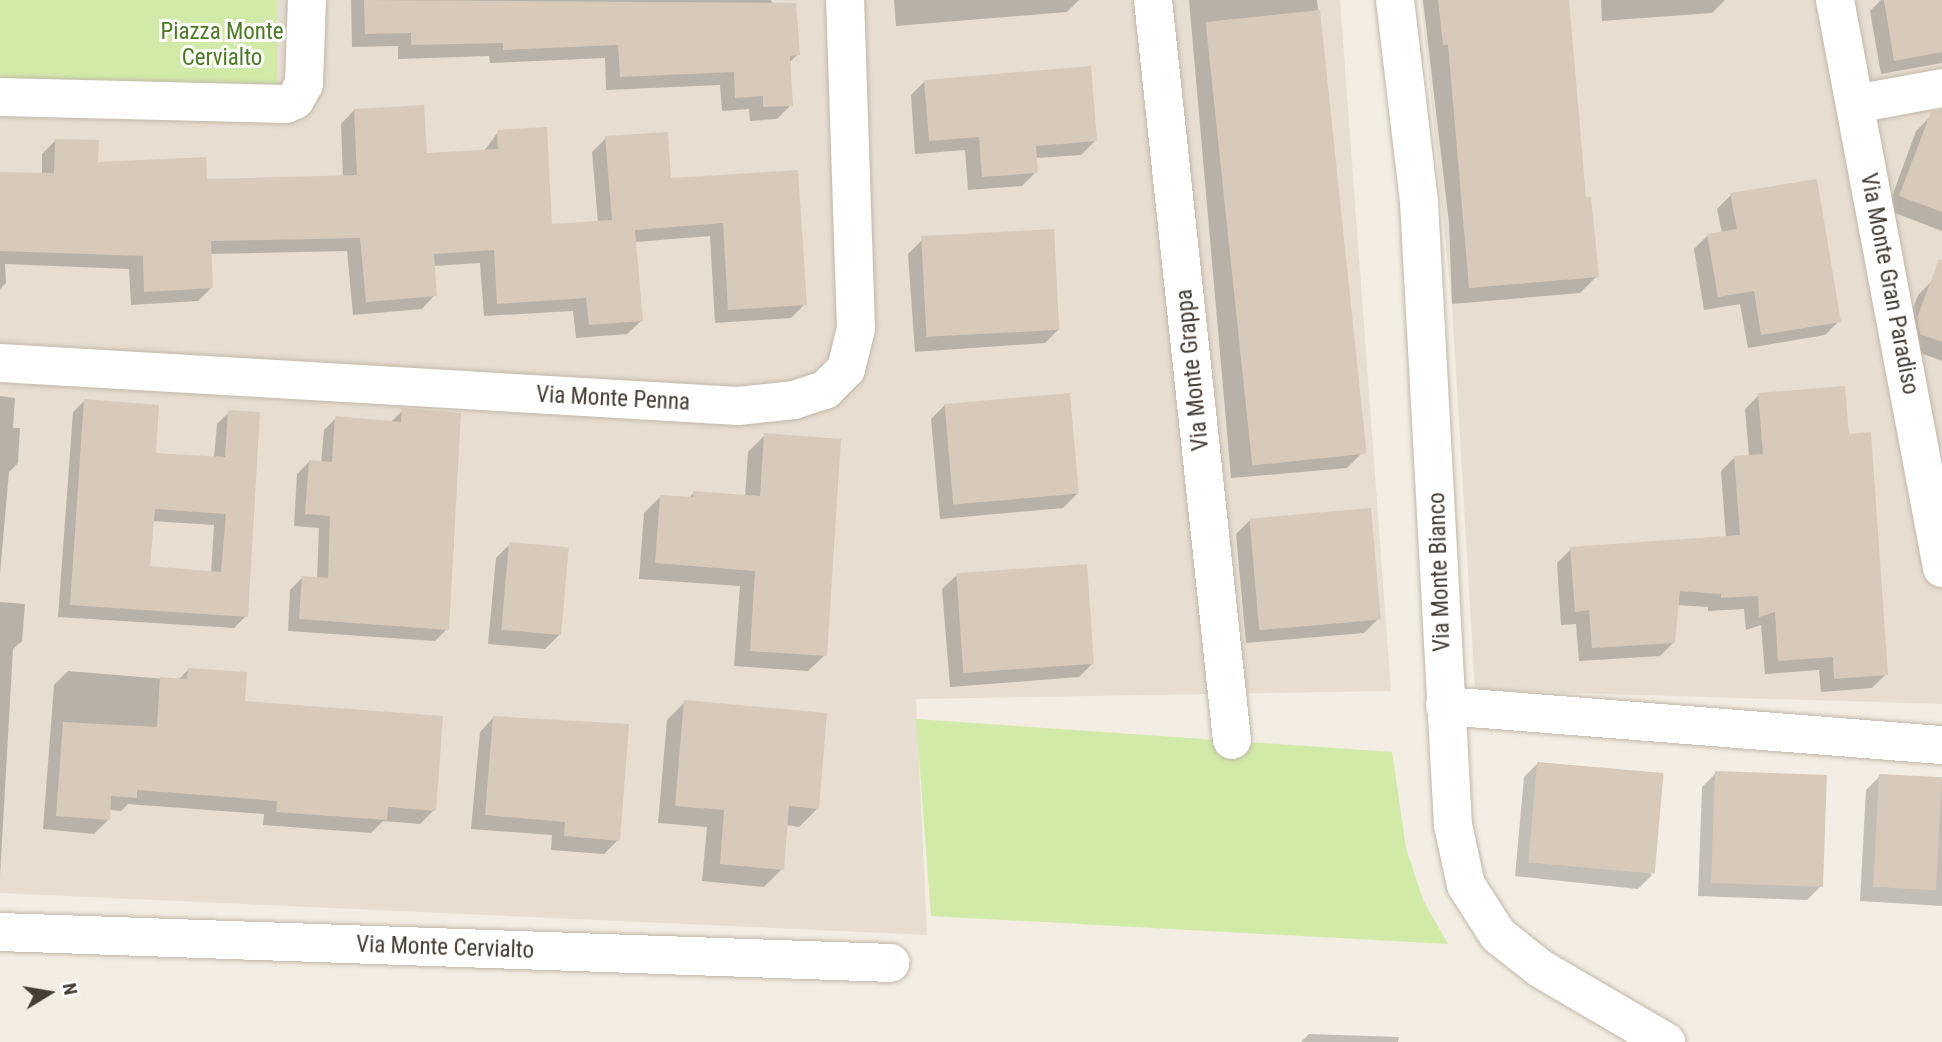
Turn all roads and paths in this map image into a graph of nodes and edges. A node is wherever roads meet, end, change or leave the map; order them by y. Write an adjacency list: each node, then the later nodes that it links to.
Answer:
1 (307, 0): 7 (street)
2 (845, 0): 9 (street, Via Monte Penna)
3 (1153, 0): 12 (street, Via Monte Grappa)
4 (1395, 0): 11 (street, Via Monte Bianco)
5 (1835, 0): 8 (street, Via Monte Gran Paradiso)
6 (1942, 88): 8 (street)
7 (0, 97)
8 (1855, 104): 10 (street, Via Monte Gran Paradiso)
9 (0, 363)
10 (1942, 568)
11 (1445, 706): 13 (street); 16 (street, Via Monte Bianco)
12 (1232, 740)
13 (1942, 745)
14 (0, 932): 15 (street, Via Monte Cervialto)
15 (890, 963)
16 (1666, 1042)

